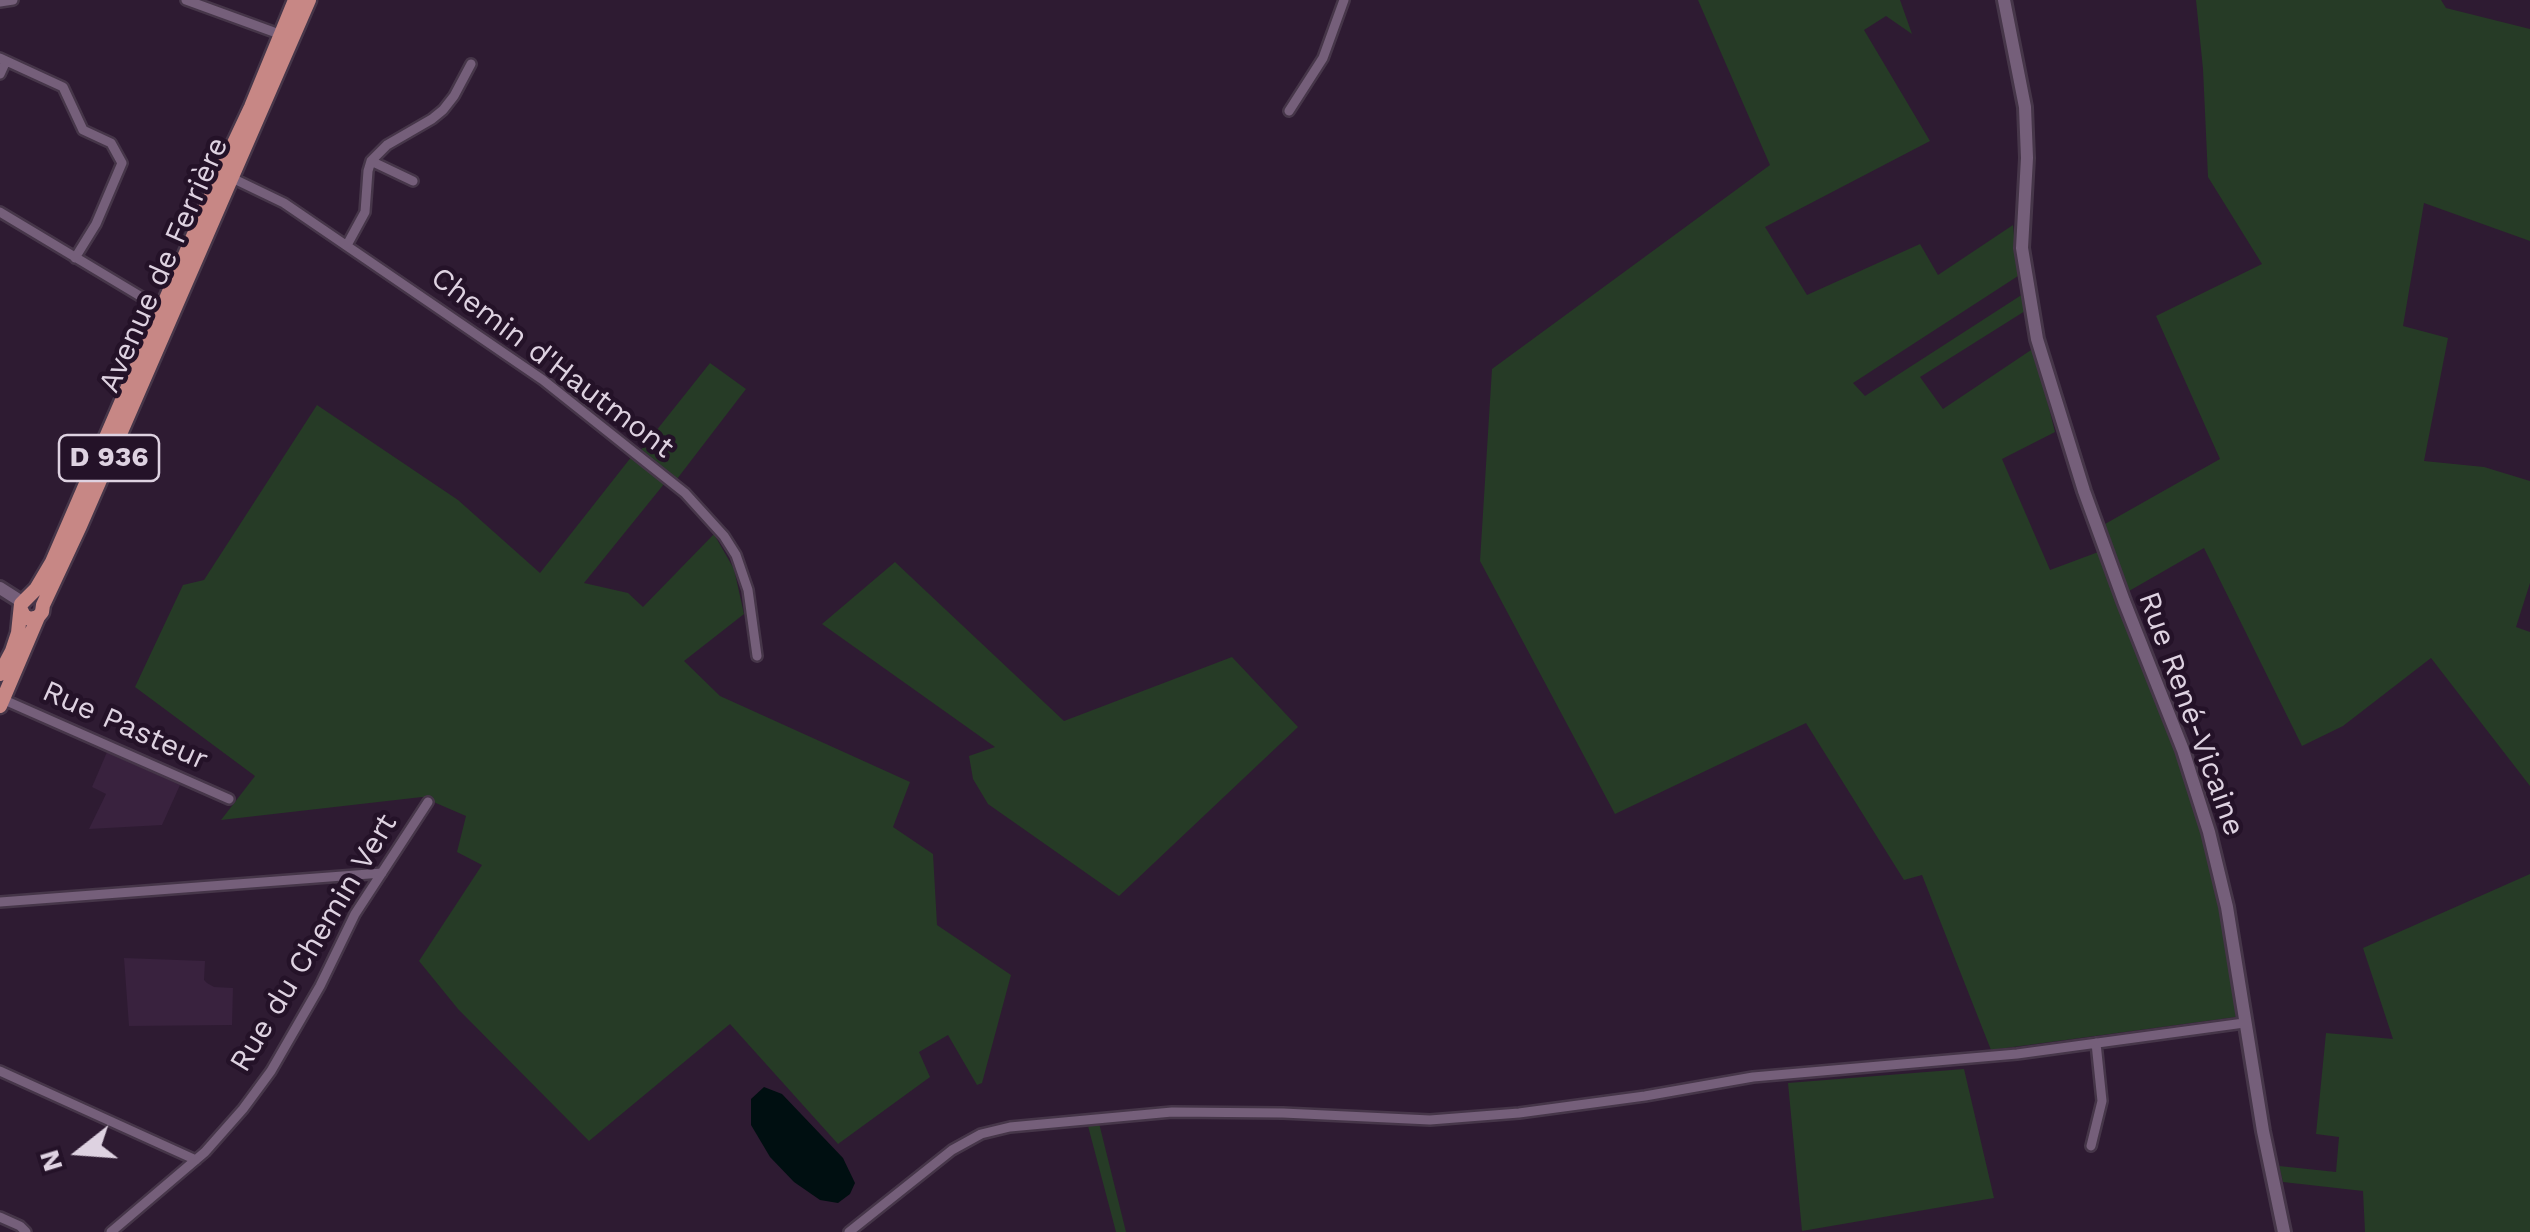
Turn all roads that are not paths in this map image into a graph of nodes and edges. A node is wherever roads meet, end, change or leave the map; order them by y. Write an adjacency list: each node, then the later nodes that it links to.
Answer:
1 (13, 0): 7 (street)
2 (186, 0): 8 (street)
3 (295, 0): 8 (main road, Avenue de Ferrière / D 936)
4 (309, 0): 8 (main road, Avenue de Ferrière / D 936)
5 (1344, 0): 12 (street)
6 (2004, 0): 29 (street, Rue René-Vicaine)
7 (0, 2)
8 (287, 36): 14 (main road, Avenue de Ferrière / D 936)
9 (3, 60): 11 (street); 18 (street)
10 (472, 64): 13 (street)
11 (0, 74)
12 (1288, 111)
13 (371, 161): 15 (street); 17 (street)
14 (228, 171): 17 (street, Chemin d'Hautmont); 19 (main road, Avenue de Ferrière / D 936); 19 (main road, Avenue de Ferrière / D 936)
15 (413, 181)
16 (0, 212): 18 (street)
17 (347, 245): 22 (street, Chemin d'Hautmont)
18 (76, 258): 19 (street)
19 (163, 310): 21 (main road, Avenue de Ferrière / D 936)
20 (0, 588): 21 (street)
21 (31, 606): 23 (main road, Avenue de Ferrière / D 936); 24 (main road, Avenue de Ferrière / D 936)
22 (757, 656)
23 (0, 674)
24 (1, 701): 25 (street, Rue Pasteur)
25 (229, 799)
26 (428, 802): 27 (street, Rue du Chemin Vert)
27 (382, 873): 28 (street); 33 (street, Rue du Chemin Vert)
28 (0, 902)
29 (2244, 1023): 30 (street); 38 (street, Rue René-Vicaine)
30 (2096, 1043): 32 (street); 37 (street)
31 (0, 1072): 33 (street)
32 (2091, 1146)
33 (196, 1160): 36 (street, Rue du Chemin Vert)
34 (0, 1217): 35 (street)
35 (26, 1232)
36 (111, 1232)
37 (849, 1232)
38 (2284, 1232)

